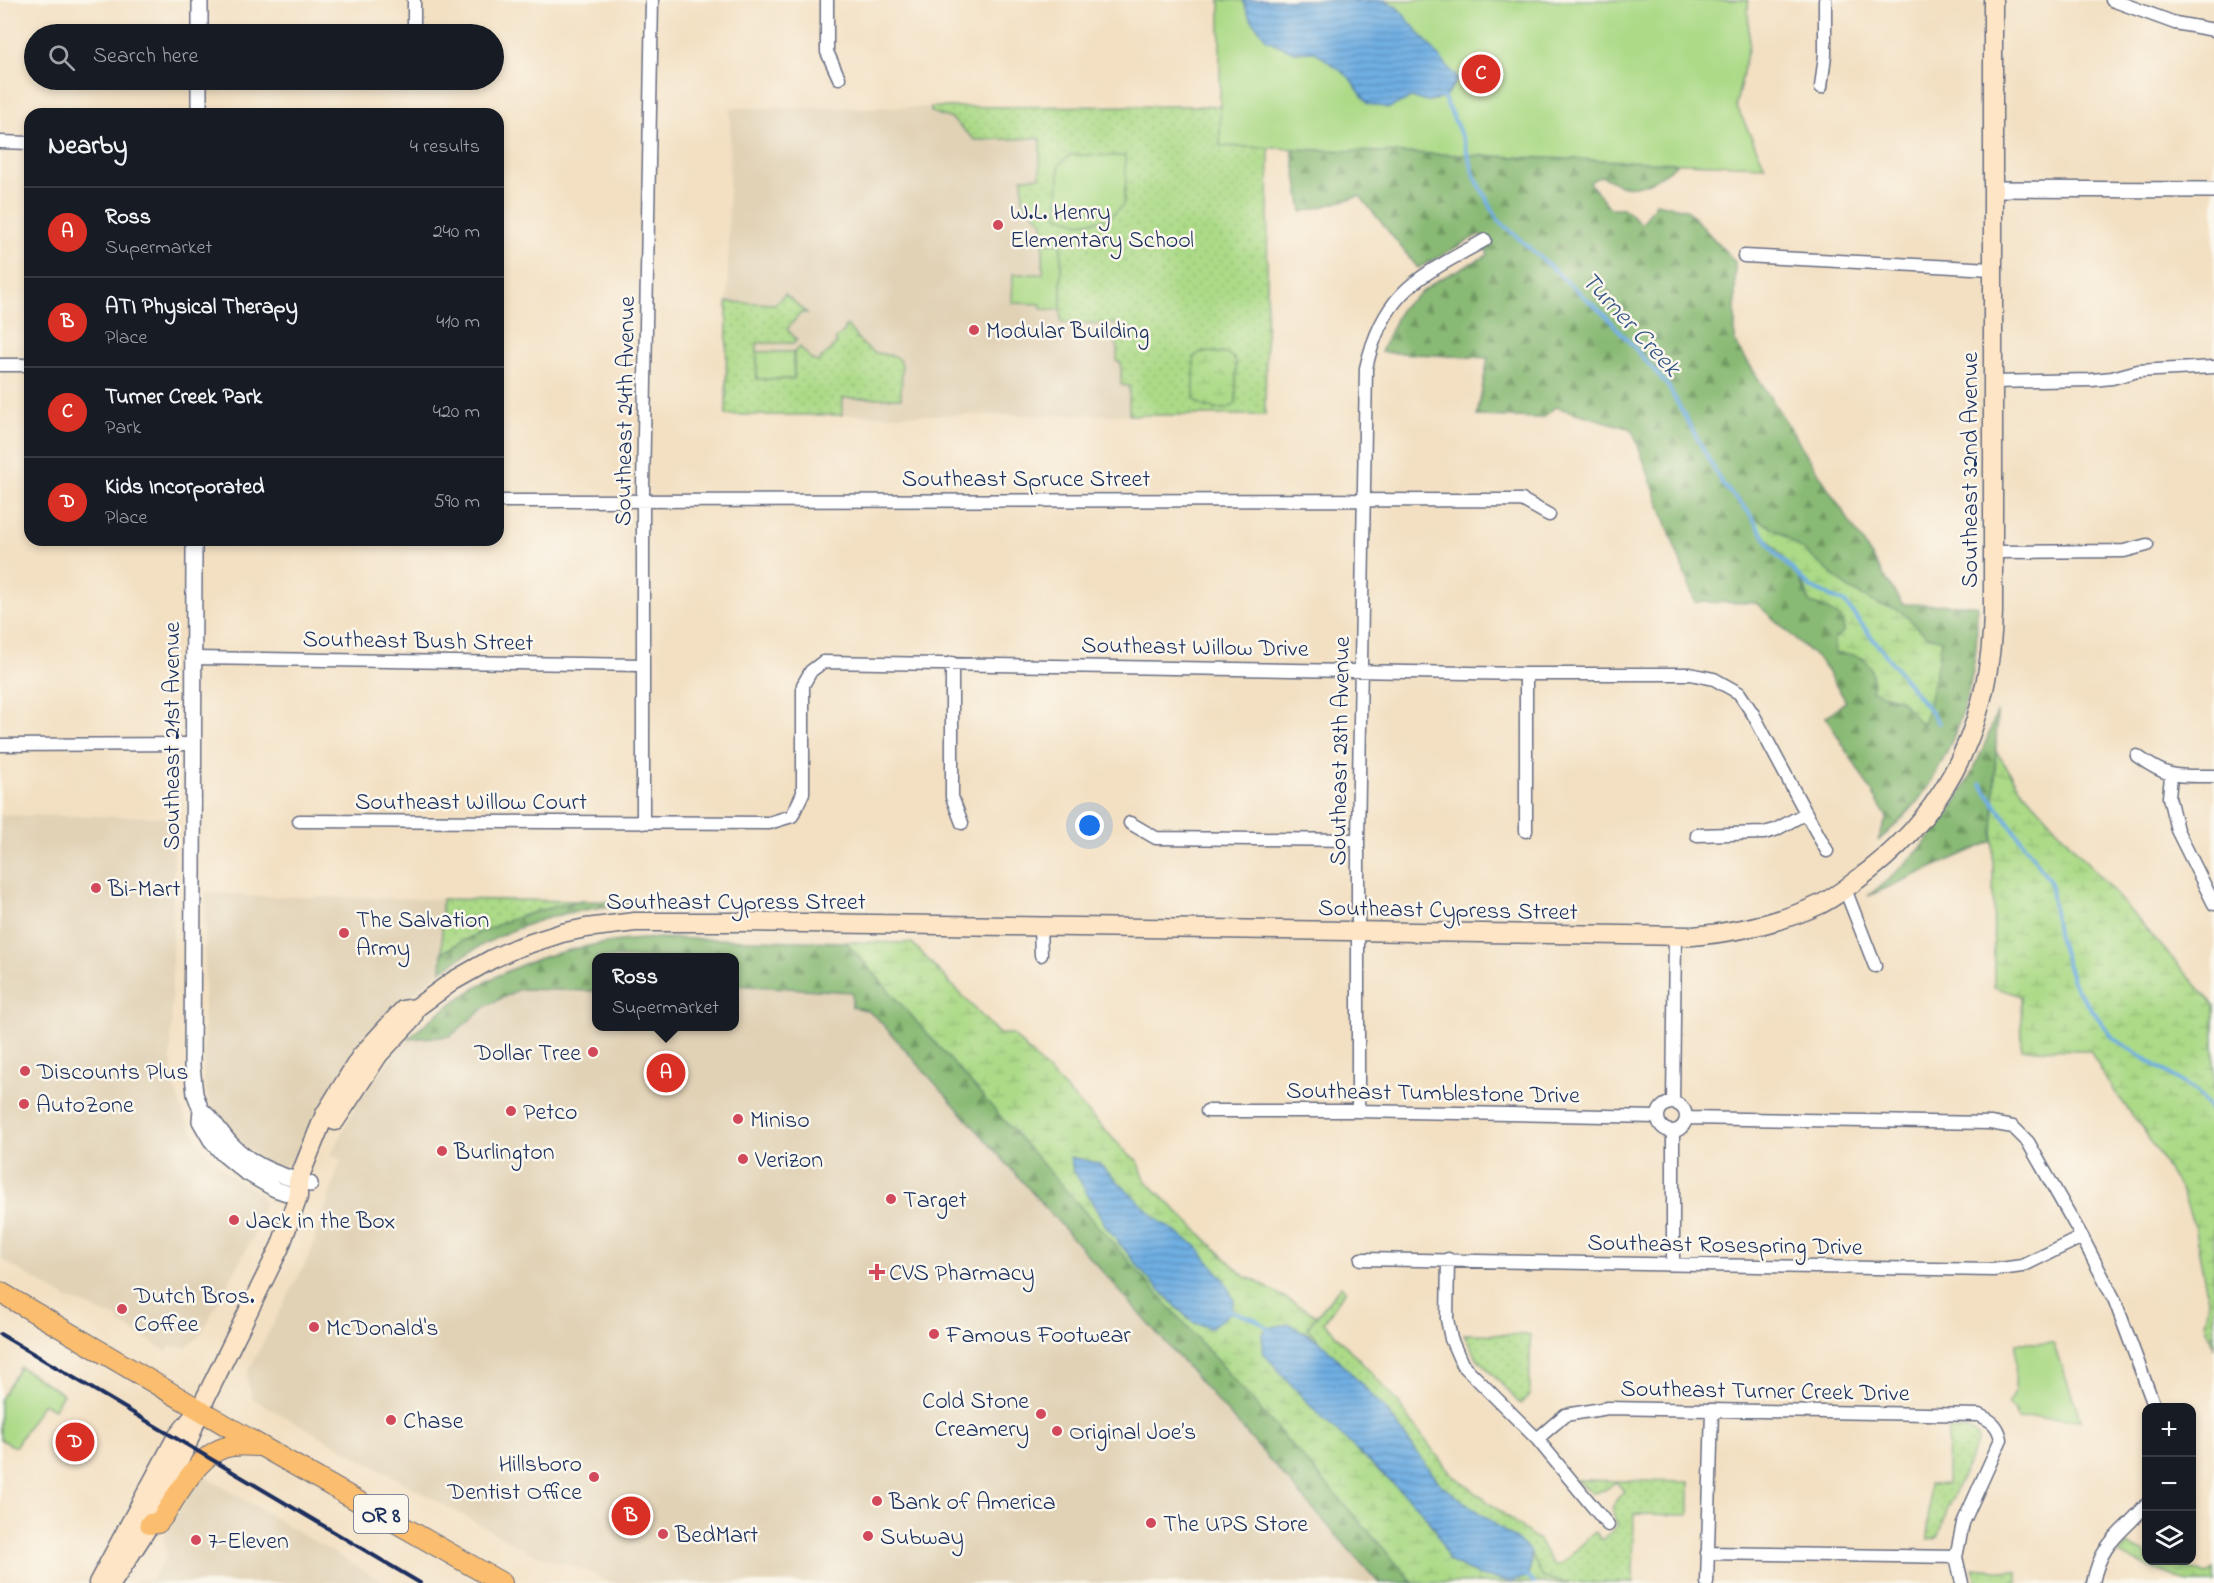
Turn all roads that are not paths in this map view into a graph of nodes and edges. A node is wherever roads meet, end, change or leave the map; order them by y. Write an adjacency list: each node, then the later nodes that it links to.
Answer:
1 (200, 0): 9 (street)
2 (414, 0): 10 (street)
3 (652, 0): 29 (street, Southeast 24th Avenue)
4 (827, 0): 12 (street)
5 (1825, 0): 13 (street)
6 (1993, 0): 18 (main road, Southeast 32nd Avenue)
7 (2112, 0): 8 (street)
8 (2139, 5): 11 (street)
9 (200, 24)
10 (414, 24)
11 (2214, 30)
12 (839, 78)
13 (1821, 87)
14 (199, 90): 15 (street)
15 (199, 108)
16 (0, 142): 17 (street)
17 (24, 143)
18 (1992, 189): 19 (street); 22 (main road, Southeast 32nd Avenue)
19 (2214, 190)
20 (1485, 240): 27 (street, Southeast 28th Avenue)
21 (1744, 256): 22 (street)
22 (1992, 269): 26 (main road, Southeast 32nd Avenue)
23 (0, 365): 24 (street)
24 (24, 365)
25 (2214, 367): 26 (street)
26 (1992, 382): 33 (main road, Southeast 32nd Avenue)
27 (1364, 499): 29 (street, Southeast Spruce Street); 30 (street, Southeast Spruce Street); 37 (street, Southeast 28th Avenue)
28 (504, 501): 29 (street, Southeast Spruce Street)
29 (643, 501): 36 (street, Southeast 24th Avenue)
30 (1549, 515)
31 (2147, 545): 33 (street)
32 (194, 546): 34 (street, Southeast 21st Avenue)
33 (1993, 552): 53 (main road, Southeast 32nd Avenue)
34 (193, 658): 36 (street, Southeast Bush Street); 39 (street, Southeast 21st Avenue)
35 (952, 663): 37 (street, Southeast Willow Drive); 46 (street, Southeast Willow Drive); 47 (street)
36 (642, 665): 46 (street, Southeast 24th Avenue)
37 (1361, 670): 38 (street, Southeast Willow Drive); 51 (street, Southeast 28th Avenue)
38 (1526, 674): 44 (street, Southeast Willow Drive); 49 (street)
39 (192, 744): 40 (street); 66 (street, Southeast 21st Avenue)
40 (0, 745)
41 (2137, 756): 42 (street)
42 (2171, 776): 43 (street); 54 (street)
43 (2214, 776)
44 (1806, 813): 50 (street); 52 (street, Southeast Willow Drive)
45 (299, 821): 46 (street, Southeast Willow Court)
46 (643, 823)
47 (962, 823)
48 (1130, 823): 51 (street)
49 (1526, 831)
50 (1697, 835)
51 (1359, 840): 56 (street, Southeast 28th Avenue)
52 (1827, 851)
53 (1845, 889): 57 (main road, Southeast Cypress Street); 59 (street)
54 (2214, 904)
55 (1040, 927): 56 (main road, Southeast Cypress Street); 58 (street); 66 (main road, Southeast Cypress Street)
56 (1358, 932): 57 (main road, Southeast Cypress Street); 62 (street, Southeast 28th Avenue)
57 (1675, 937): 60 (street)
58 (1041, 954)
59 (1875, 966)
60 (1673, 1103): 63 (street); 64 (street)
61 (1207, 1111): 62 (street, Southeast Tumblestone Drive)
62 (1358, 1111): 63 (street, Southeast Tumblestone Drive)
63 (1657, 1117): 65 (street)
64 (1686, 1118): 65 (street); 67 (street)
65 (1673, 1132): 70 (street)
66 (302, 1188): 73 (main road, Southeast Cypress Street)
67 (2082, 1237): 70 (street, Southeast Rosespring Drive); 72 (street)
68 (1361, 1260): 69 (street, Southeast Rosespring Drive)
69 (1448, 1260): 70 (street, Southeast Rosespring Drive); 75 (street)
70 (1673, 1263)
71 (0, 1292): 73 (main road, OR 8)
72 (2153, 1403)
73 (200, 1409): 76 (main road, OR 8); 78 (main road); 82 (main road)
74 (1712, 1410): 75 (street, Southeast Turner Creek Drive); 80 (street); 81 (street, Southeast Turner Creek Drive)
75 (1537, 1439): 79 (street)
76 (261, 1446): 78 (main road); 84 (main road, OR 8)
77 (2142, 1509): 87 (street)
78 (150, 1524): 83 (main road)
79 (1608, 1525)
80 (1707, 1553): 81 (street); 85 (street)
81 (1956, 1557): 86 (street)
82 (98, 1583)
83 (112, 1583)
84 (502, 1583)
85 (1707, 1583)
86 (1962, 1583)
87 (2093, 1583)

